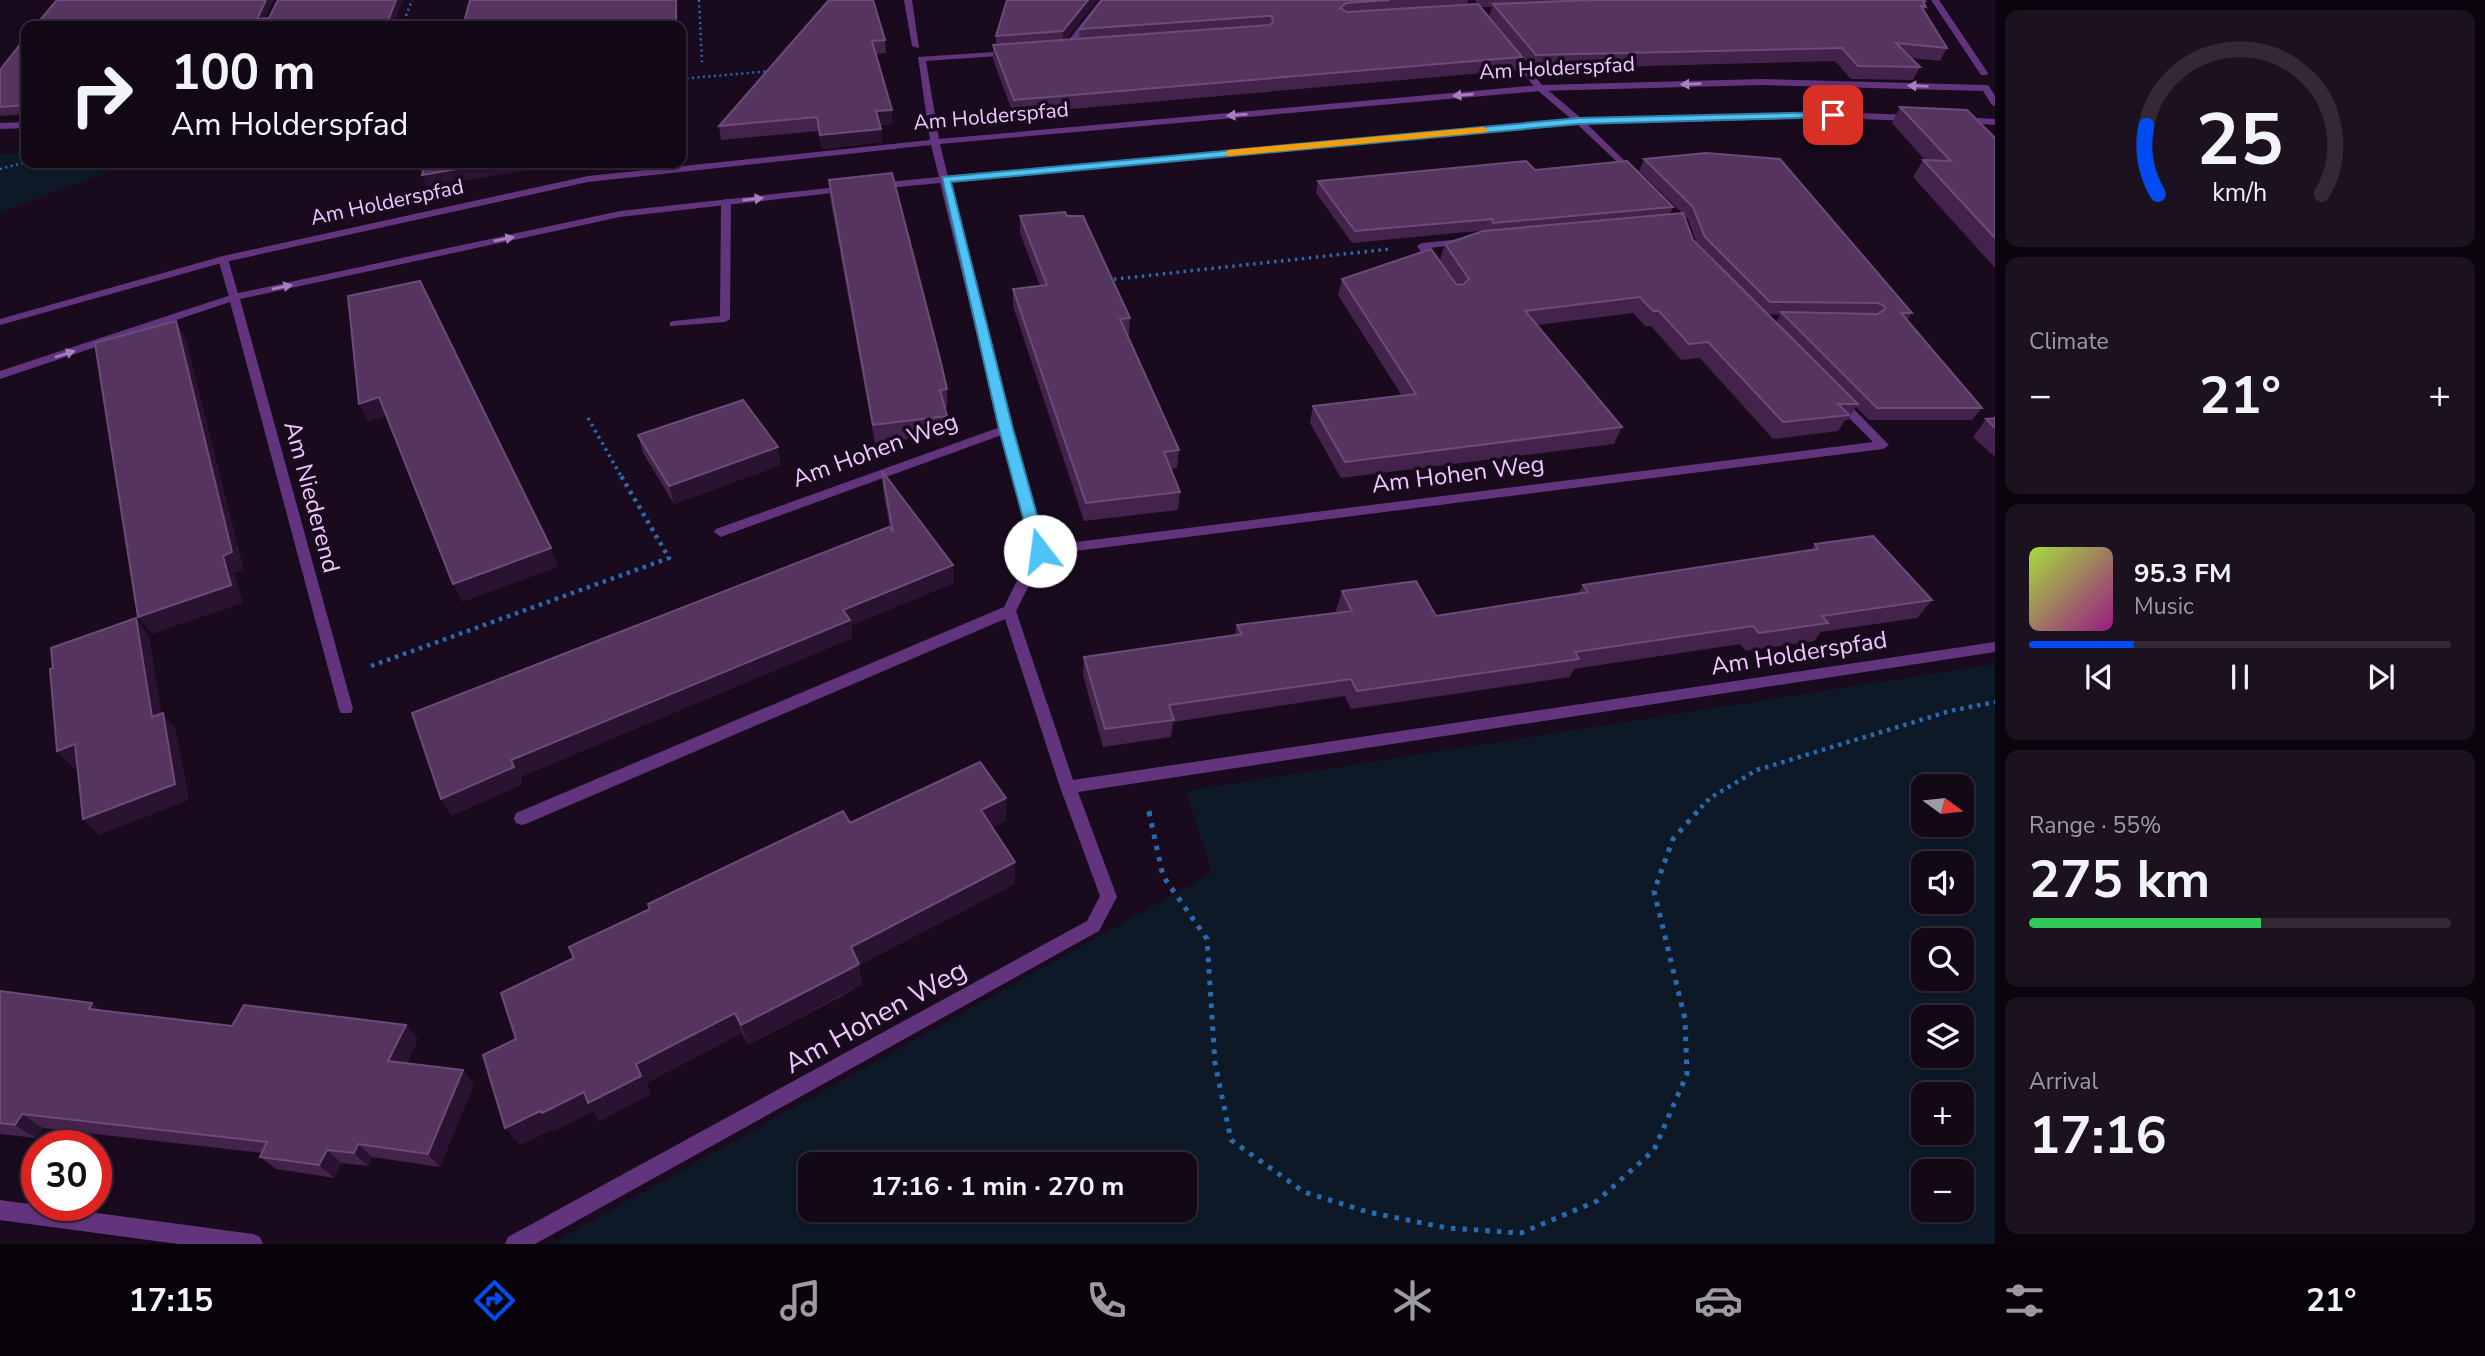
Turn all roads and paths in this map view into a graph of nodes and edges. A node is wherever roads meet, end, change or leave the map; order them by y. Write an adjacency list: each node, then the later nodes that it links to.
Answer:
1 (412, 0): 6 (path)
2 (699, 0): 13 (path)
3 (908, 0): 8 (street)
4 (1104, 0): 10 (street)
5 (1935, 0): 15 (street)
6 (404, 21)
7 (1505, 45): 17 (street)
8 (916, 46)
9 (1080, 47): 10 (street)
10 (1067, 48): 11 (street)
11 (1054, 49)
12 (1014, 52): 25 (street)
13 (702, 62)
14 (777, 71): 16 (path)
15 (1984, 73)
16 (686, 79)
17 (1540, 88): 18 (street, Am Holderspfad, one-way to 17); 21 (street); 25 (street, Am Holderspfad, one-way to 25)
18 (1995, 103)
19 (1928, 119): 21 (street)
20 (1955, 120): 22 (street)
21 (1579, 121): 28 (street); 29 (street)
22 (1995, 122)
23 (21, 124): 24 (street)
24 (0, 126)
25 (935, 142): 28 (street); 33 (street, Am Holderspfad)
26 (21, 163): 27 (path)
27 (0, 169)
28 (945, 179): 30 (street, one-way to 28); 42 (street)
29 (1645, 186)
30 (726, 202): 36 (street, one-way to 30); 38 (street)
31 (1477, 241): 32 (street)
32 (1422, 246): 34 (street); 35 (path)
33 (223, 259): 36 (street, Am Niederend); 37 (street, Am Holderspfad)
34 (1443, 276)
35 (1096, 282)
36 (234, 297): 39 (street, one-way to 36); 47 (street, Am Niederend)
37 (0, 322)
38 (674, 324)
39 (0, 375)
40 (1835, 397): 44 (street, Am Hohen Weg)
41 (588, 418): 47 (path)
42 (1006, 429): 43 (street, Am Hohen Weg); 44 (street)
43 (721, 532)
44 (1040, 551): 45 (street)
45 (1009, 611): 51 (street, Am Hohen Weg); 52 (street)
46 (1995, 647): 50 (street, Am Holderspfad)
47 (337, 678): 49 (street, Am Niederend)
48 (1995, 702): 50 (path)
49 (346, 709)
50 (1141, 776): 51 (street)
51 (1068, 787): 55 (street, Am Hohen Weg)
52 (522, 818)
53 (0, 1210): 54 (street)
54 (253, 1244)
55 (515, 1244)

